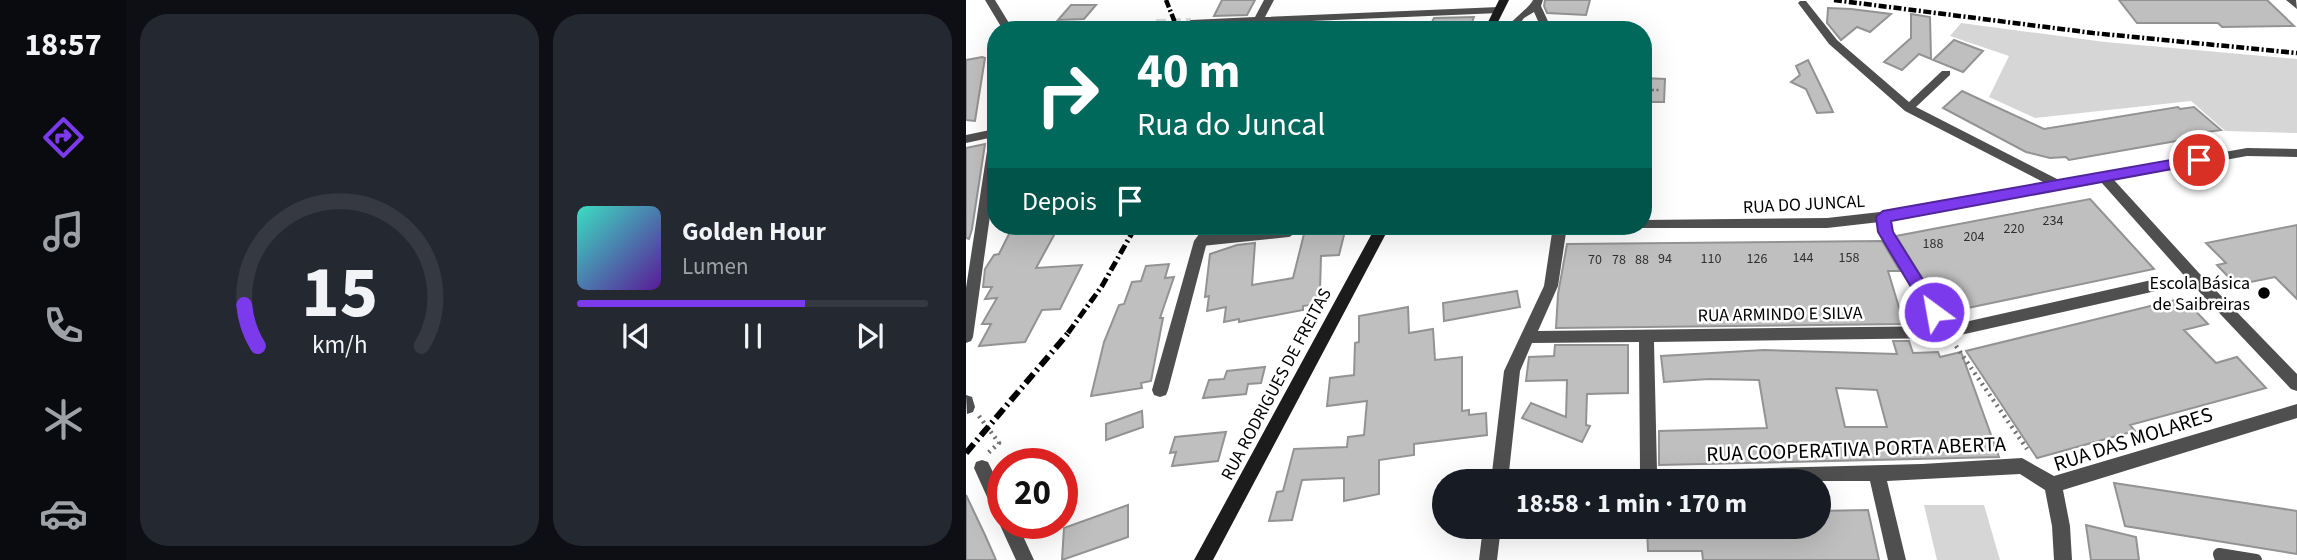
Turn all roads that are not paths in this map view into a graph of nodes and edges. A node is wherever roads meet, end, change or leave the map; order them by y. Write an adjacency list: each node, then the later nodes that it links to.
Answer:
1 (990, 0): 9 (street)
2 (1269, 0): 8 (street)
3 (2291, 0): 7 (street)
4 (1537, 3): 12 (street); 13 (street)
5 (1803, 4): 15 (street)
6 (1502, 5): 8 (street); 11 (main road)
7 (2297, 6)
8 (1259, 20): 10 (street)
9 (1004, 21)
10 (1236, 21)
11 (1494, 21)
12 (1517, 21)
13 (1543, 21)
14 (1946, 73): 15 (street)
15 (1909, 107): 20 (street)
16 (987, 133): 17 (street)
17 (966, 139)
18 (2297, 153): 19 (street, RUA DO JUNCAL)
19 (2103, 176): 20 (street, RUA DO JUNCAL); 34 (street)
20 (2061, 186): 22 (street, RUA DO JUNCAL)
21 (987, 188): 32 (street)
22 (1883, 217): 23 (street, RUA DO JUNCAL); 30 (lane)
23 (1652, 225)
24 (1205, 235): 28 (street)
25 (1259, 235): 28 (lane)
26 (1378, 235): 47 (main road, RUA RODRIGUES DE FREITAS)
27 (1559, 235): 33 (street)
28 (1201, 241): 35 (street)
29 (2156, 285): 30 (street, RUA ARMINDO E SILVA)
30 (1947, 332): 31 (street, RUA ARMINDO E SILVA)
31 (1646, 335): 33 (street, RUA ARMINDO E SILVA); 39 (street)
32 (966, 337)
33 (1526, 337): 38 (street)
34 (2297, 384)
35 (1160, 390)
36 (2297, 411): 43 (street, RUA DAS MOLARES)
37 (982, 468): 42 (street)
38 (1500, 469)
39 (1649, 469)
40 (1877, 473): 41 (street, RUA COOPERATIVA PORTA ABERTA); 43 (street, RUA COOPERATIVA PORTA ABERTA); 49 (street)
41 (1831, 474)
42 (987, 479)
43 (2053, 485): 50 (street, RUA DAS MOLARES)
44 (1015, 539): 46 (street)
45 (1491, 539): 48 (street)
46 (1025, 560)
47 (1203, 560)
48 (1488, 560)
49 (1897, 560)
50 (2063, 560)
51 (2221, 560): 52 (lane)
52 (2256, 560)

